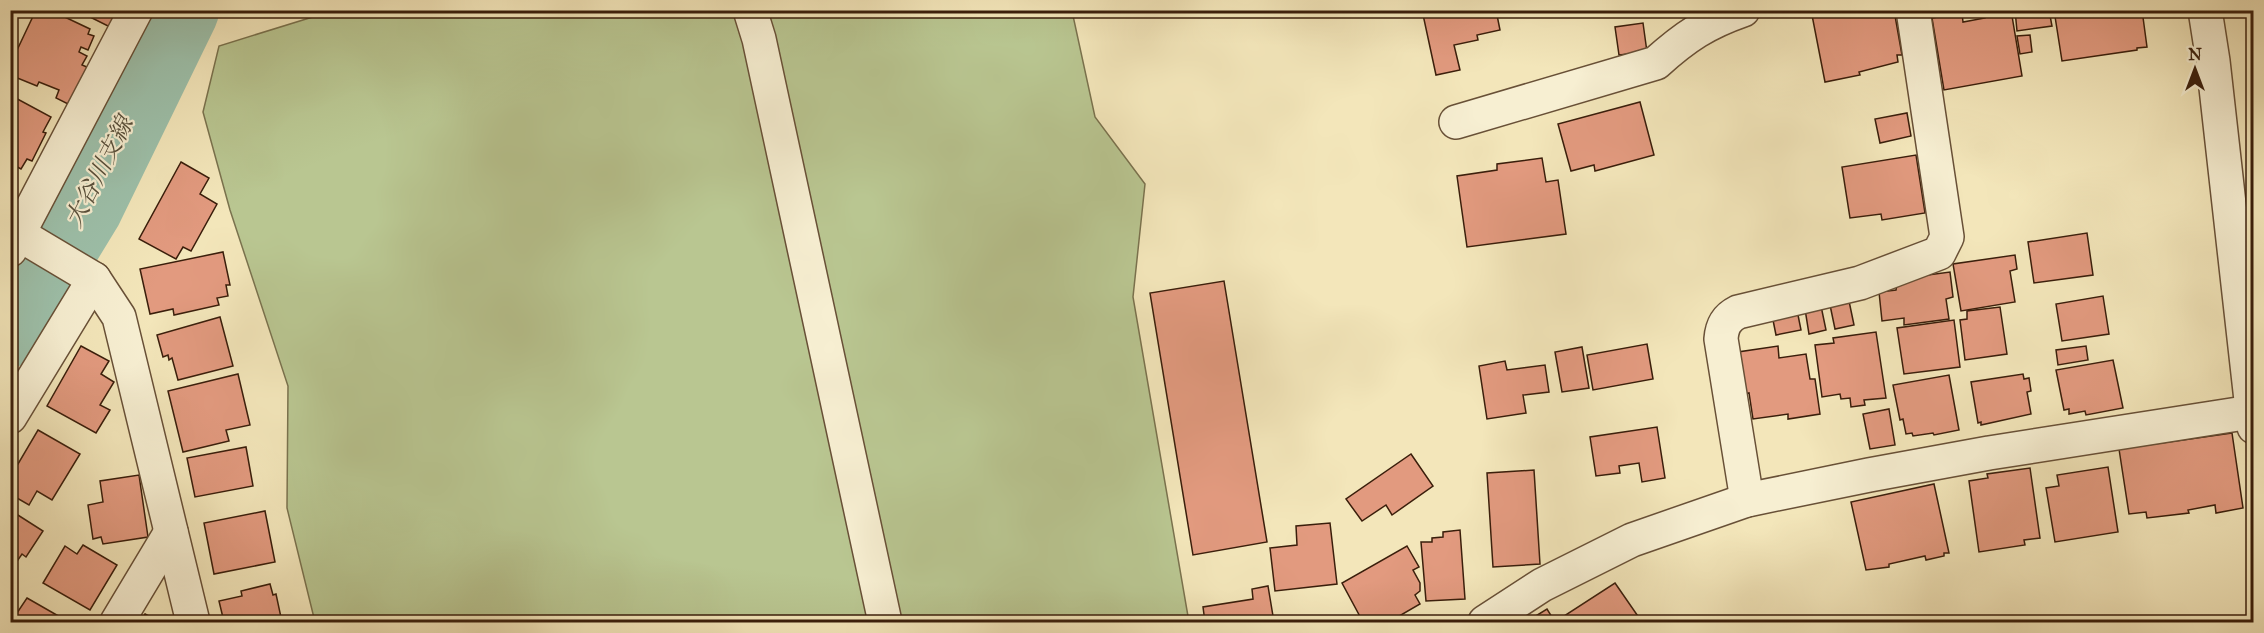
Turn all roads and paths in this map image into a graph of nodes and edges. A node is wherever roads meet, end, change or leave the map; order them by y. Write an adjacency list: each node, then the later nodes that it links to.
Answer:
1 (136, 10): 7 (street)
2 (750, 10): 15 (street)
3 (1743, 10): 6 (street)
4 (1913, 10): 11 (street)
5 (2205, 10): 10 (street)
6 (1456, 122)
7 (21, 240): 8 (street)
8 (85, 274): 9 (street); 12 (street)
9 (10, 417)
10 (2252, 419): 11 (street)
11 (1747, 500): 16 (street)
12 (171, 532): 13 (street); 14 (street)
13 (117, 622)
14 (193, 622)
15 (885, 622)
16 (1485, 622)

